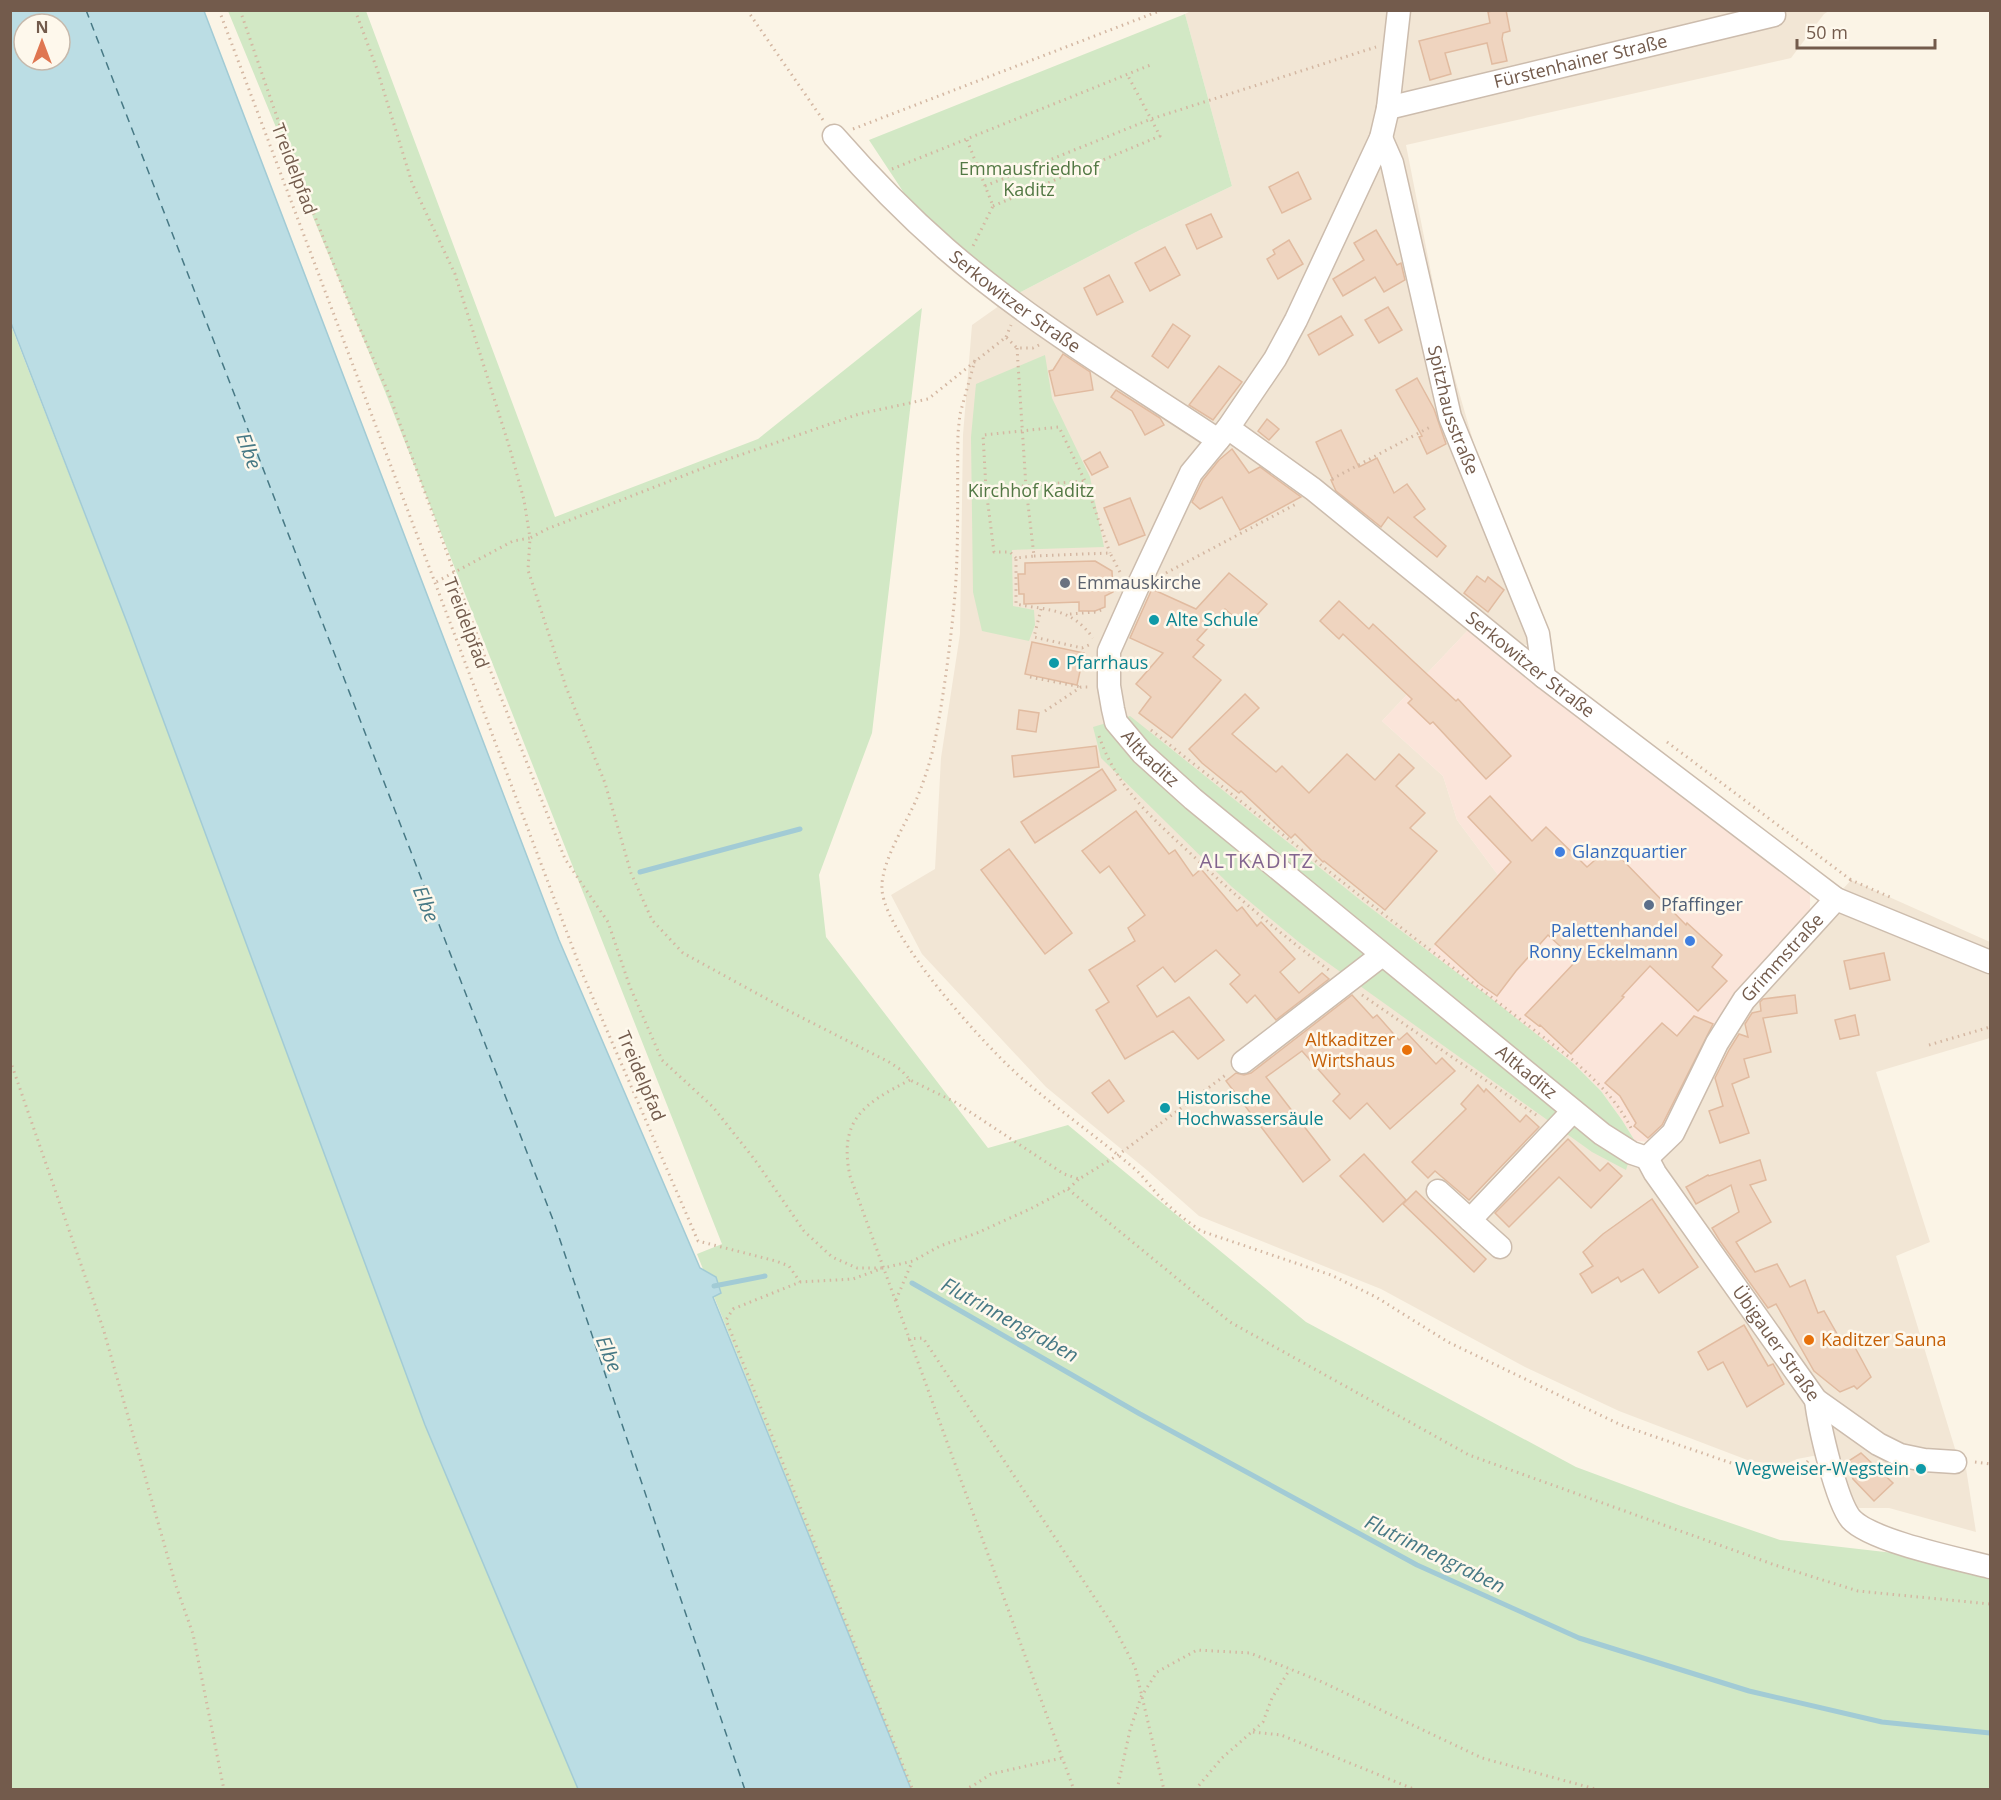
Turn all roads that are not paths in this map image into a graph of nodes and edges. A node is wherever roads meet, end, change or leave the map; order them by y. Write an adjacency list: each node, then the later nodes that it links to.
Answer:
1 (1399, 10): 3 (street)
2 (1773, 15): 3 (street, Fürstenhainer Straße)
3 (1388, 108): 5 (street)
4 (834, 136): 6 (street, Serkowitzer Straße)
5 (1381, 138): 6 (street); 7 (street, Spitzhausstraße)
6 (1223, 434): 7 (street, Serkowitzer Straße); 9 (street, Altkaditz)
7 (1545, 677): 8 (street, Serkowitzer Straße)
8 (1836, 899): 10 (street, Grimmstraße); 13 (street, Grimmstraße)
9 (1382, 955): 11 (street); 12 (street, Altkaditz)
10 (1990, 962)
11 (1243, 1062)
12 (1573, 1110): 13 (street, Altkaditz); 15 (street)
13 (1643, 1157): 17 (street, Übigauer Straße)
14 (1438, 1191): 15 (street)
15 (1470, 1221): 16 (street)
16 (1500, 1247)
17 (1816, 1400): 18 (street, Übigauer Straße); 19 (street)
18 (1955, 1462)
19 (1990, 1567)

